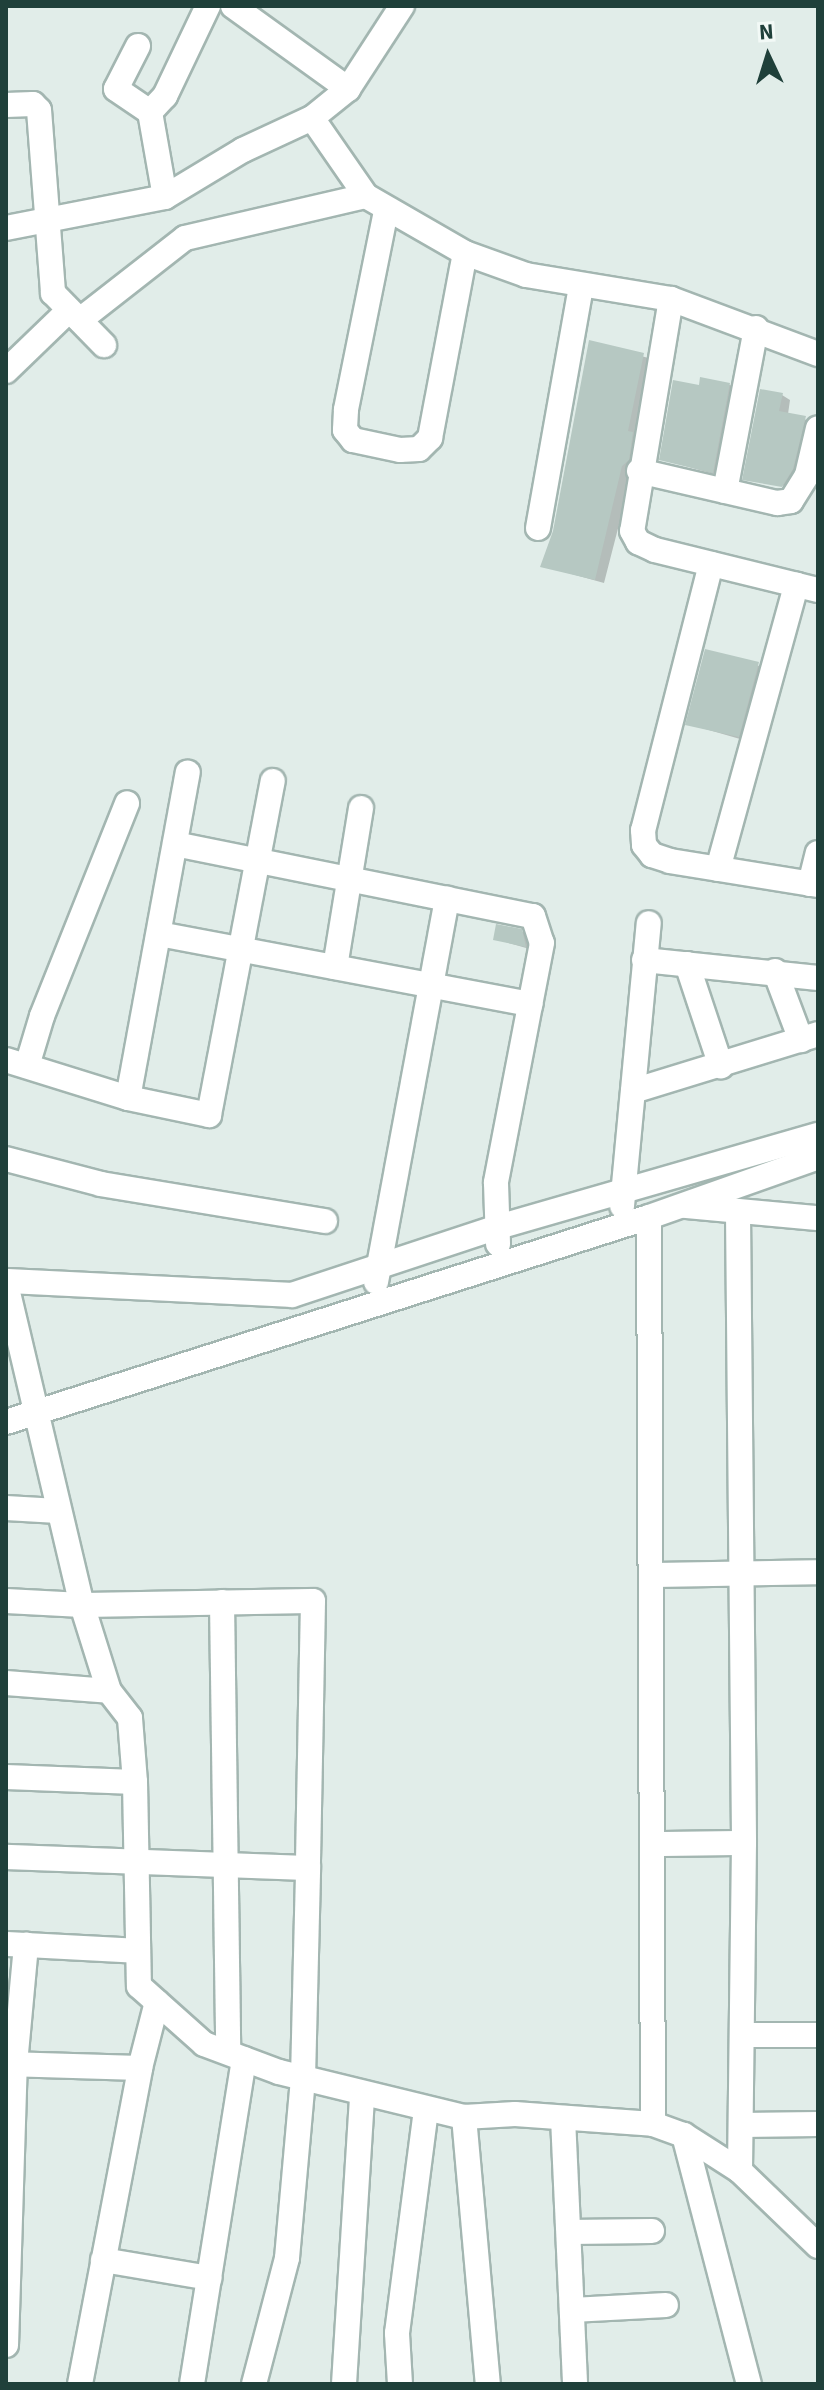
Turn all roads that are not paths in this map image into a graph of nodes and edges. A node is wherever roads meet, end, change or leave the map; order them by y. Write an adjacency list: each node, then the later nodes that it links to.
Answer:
1 (208, 6): 7 (street)
2 (233, 6): 5 (street)
3 (402, 6): 5 (street)
4 (138, 46): 7 (street)
5 (348, 89): 8 (street)
6 (6, 105): 12 (street)
7 (150, 112): 10 (street)
8 (320, 130): 9 (street); 10 (street)
9 (366, 196): 11 (street); 17 (street)
10 (165, 197): 12 (street)
11 (386, 211): 14 (street); 14 (street)
12 (45, 224): 13 (street); 17 (street)
13 (6, 228)
14 (465, 253): 15 (street)
15 (581, 286): 16 (street); 25 (street)
16 (671, 299): 18 (street); 23 (street)
17 (66, 308): 19 (street); 21 (street)
18 (756, 328): 20 (street); 24 (street)
19 (104, 345)
20 (818, 354)
21 (6, 371)
22 (818, 428): 24 (street)
23 (639, 471): 24 (street); 26 (street)
24 (725, 491)
25 (538, 528)
26 (711, 564): 27 (street); 35 (street)
27 (807, 588): 35 (street)
28 (188, 772): 32 (street)
29 (273, 781): 34 (street)
30 (127, 803): 50 (street)
31 (361, 808): 36 (street)
32 (175, 844): 34 (street); 40 (street)
33 (818, 853): 37 (street)
34 (260, 858): 36 (street); 41 (street)
35 (718, 869): 37 (street)
36 (349, 880): 38 (street); 44 (street)
37 (814, 884)
38 (447, 899): 47 (street); 48 (street)
39 (649, 923): 42 (street)
40 (159, 934): 41 (street); 53 (street)
41 (243, 949): 44 (street); 53 (street)
42 (644, 960): 43 (street); 52 (street)
43 (687, 964): 45 (street); 51 (street)
44 (335, 967): 47 (street)
45 (775, 971): 46 (street); 49 (street)
46 (818, 978)
47 (435, 986): 48 (street); 65 (street)
48 (530, 1004): 63 (street)
49 (810, 1037): 51 (street)
50 (16, 1063): 53 (street)
51 (721, 1066): 52 (street)
52 (633, 1091): 58 (street)
53 (128, 1098)
54 (818, 1135): 58 (street)
55 (818, 1157): 57 (street)
56 (6, 1159): 62 (street)
57 (681, 1206): 59 (street); 60 (street)
58 (622, 1208): 60 (street); 63 (street); 63 (street)
59 (738, 1213): 61 (street); 70 (street)
60 (649, 1217): 72 (street)
61 (818, 1218)
62 (325, 1221)
63 (499, 1245): 65 (street); 65 (street)
64 (6, 1283): 65 (street); 66 (street)
65 (375, 1287): 66 (street)
66 (35, 1404): 67 (street); 69 (street)
67 (6, 1422)
68 (6, 1508): 69 (street)
69 (58, 1511): 75 (street)
70 (740, 1571): 71 (street); 72 (street); 80 (street)
71 (818, 1572)
72 (652, 1575): 81 (street)
73 (6, 1601): 75 (street)
74 (222, 1602): 75 (street); 84 (street); 85 (street)
75 (82, 1605): 77 (street)
76 (6, 1683): 77 (street)
77 (109, 1691): 79 (street)
78 (6, 1777): 79 (street)
79 (135, 1782): 83 (street)
80 (744, 1843): 81 (street); 89 (street)
81 (656, 1844): 99 (street)
82 (6, 1857): 83 (street)
83 (137, 1859): 84 (street); 87 (street)
84 (224, 1864): 85 (street); 91 (street)
85 (308, 1868): 94 (street)
86 (16, 1944): 87 (street); 92 (street)
87 (138, 1951): 88 (street)
88 (157, 2002): 91 (street); 93 (street)
89 (742, 2035): 90 (street); 101 (street)
90 (818, 2035)
91 (236, 2056): 94 (street); 108 (street)
92 (11, 2064): 93 (street); 111 (street)
93 (140, 2068): 107 (street)
94 (303, 2078): 95 (street); 114 (street)
95 (362, 2094): 96 (street); 115 (street)
96 (426, 2109): 97 (street); 116 (street)
97 (464, 2117): 98 (street); 117 (street)
98 (563, 2118): 99 (street); 105 (street)
99 (653, 2124): 102 (street)
100 (818, 2124): 101 (street)
101 (741, 2125): 103 (street)
102 (684, 2135): 103 (street); 119 (street)
103 (740, 2171): 106 (street)
104 (652, 2231): 105 (street)
105 (569, 2232): 110 (street)
106 (818, 2246)
107 (103, 2260): 108 (street); 112 (street)
108 (209, 2278): 113 (street)
109 (666, 2305): 110 (street)
110 (572, 2310): 118 (street)
111 (6, 2345)
112 (80, 2384)
113 (192, 2384)
114 (254, 2384)
115 (344, 2384)
116 (400, 2384)
117 (488, 2384)
118 (575, 2384)
119 (749, 2384)

